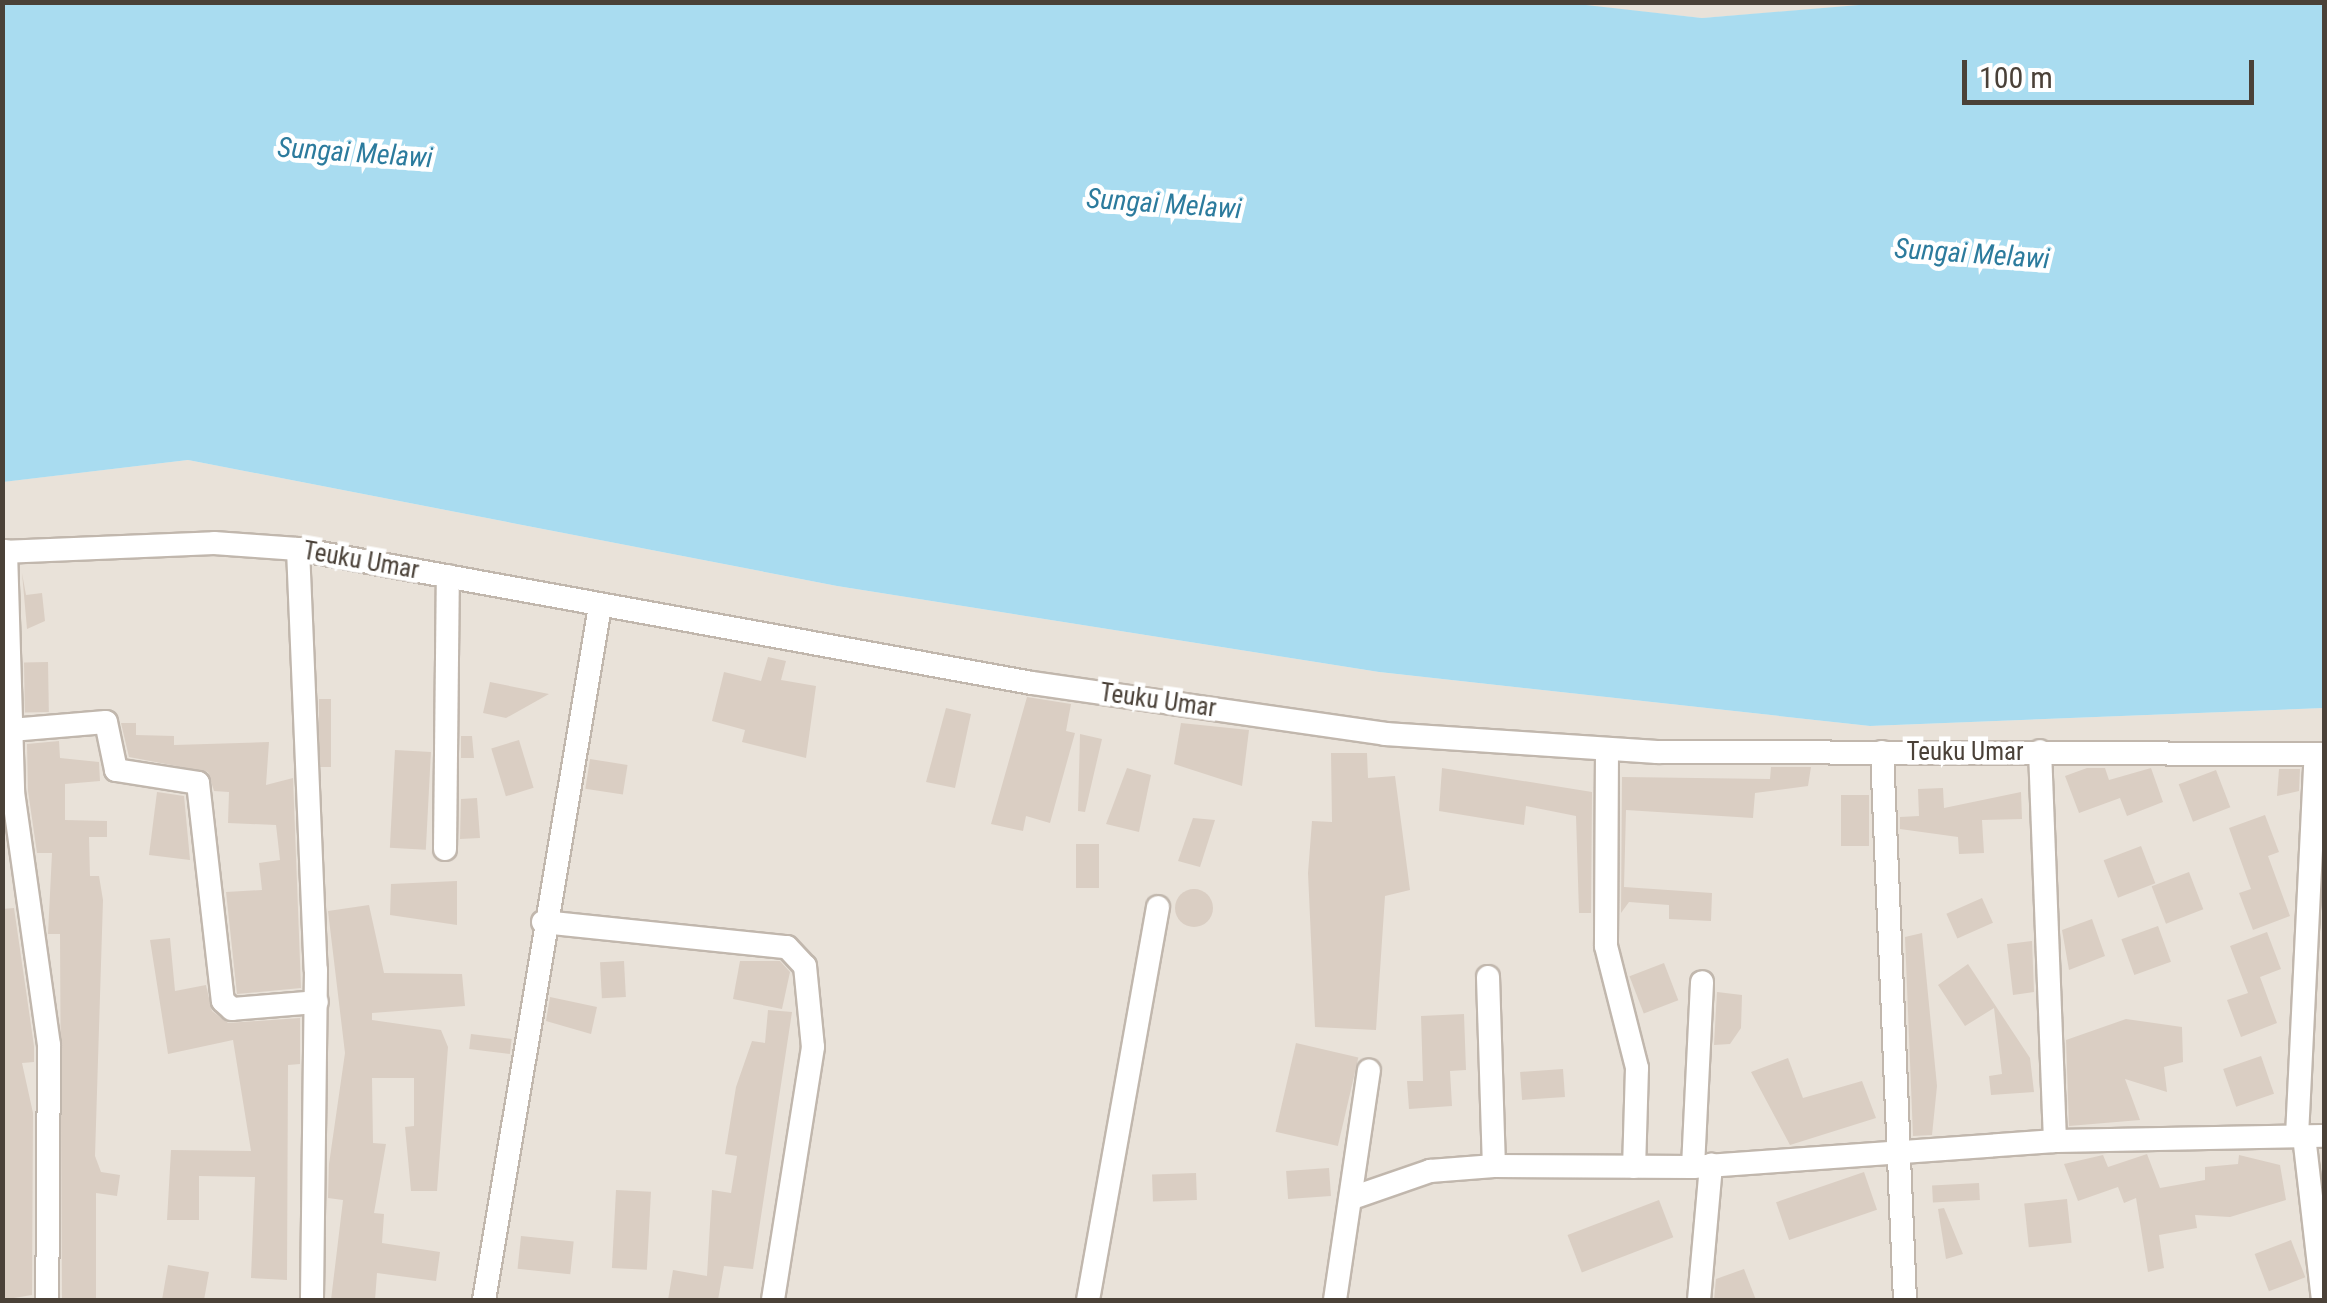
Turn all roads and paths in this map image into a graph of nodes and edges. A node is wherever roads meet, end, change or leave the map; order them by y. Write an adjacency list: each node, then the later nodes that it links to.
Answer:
1 (298, 549): 2 (street, Teuku Umar); 3 (street, Teuku Umar); 15 (street)
2 (4, 551): 5 (street)
3 (448, 576): 4 (street, Teuku Umar); 10 (street)
4 (600, 606): 6 (street, Teuku Umar); 12 (street)
5 (11, 730): 15 (street); 24 (street)
6 (1606, 749): 8 (street, Teuku Umar); 22 (street)
7 (2040, 751): 8 (street, Teuku Umar); 9 (street, Teuku Umar); 18 (street)
8 (1882, 752): 19 (street)
9 (2320, 754): 17 (street)
10 (445, 849)
11 (1158, 907): 28 (street)
12 (543, 922): 26 (street); 27 (street)
13 (1488, 977): 20 (street)
14 (1702, 982): 21 (street)
15 (317, 1002): 25 (street)
16 (1369, 1070): 23 (street)
17 (2308, 1136): 18 (street); 32 (street)
18 (2056, 1141): 19 (street)
19 (1894, 1156): 21 (street); 31 (street)
20 (1494, 1166): 22 (street); 23 (street)
21 (1702, 1166): 22 (street); 30 (street)
22 (1634, 1167)
23 (1352, 1198): 29 (street)
24 (47, 1300)
25 (312, 1300)
26 (484, 1300)
27 (773, 1300)
28 (1088, 1300)
29 (1334, 1300)
30 (1699, 1300)
31 (1904, 1300)
32 (2323, 1300)

